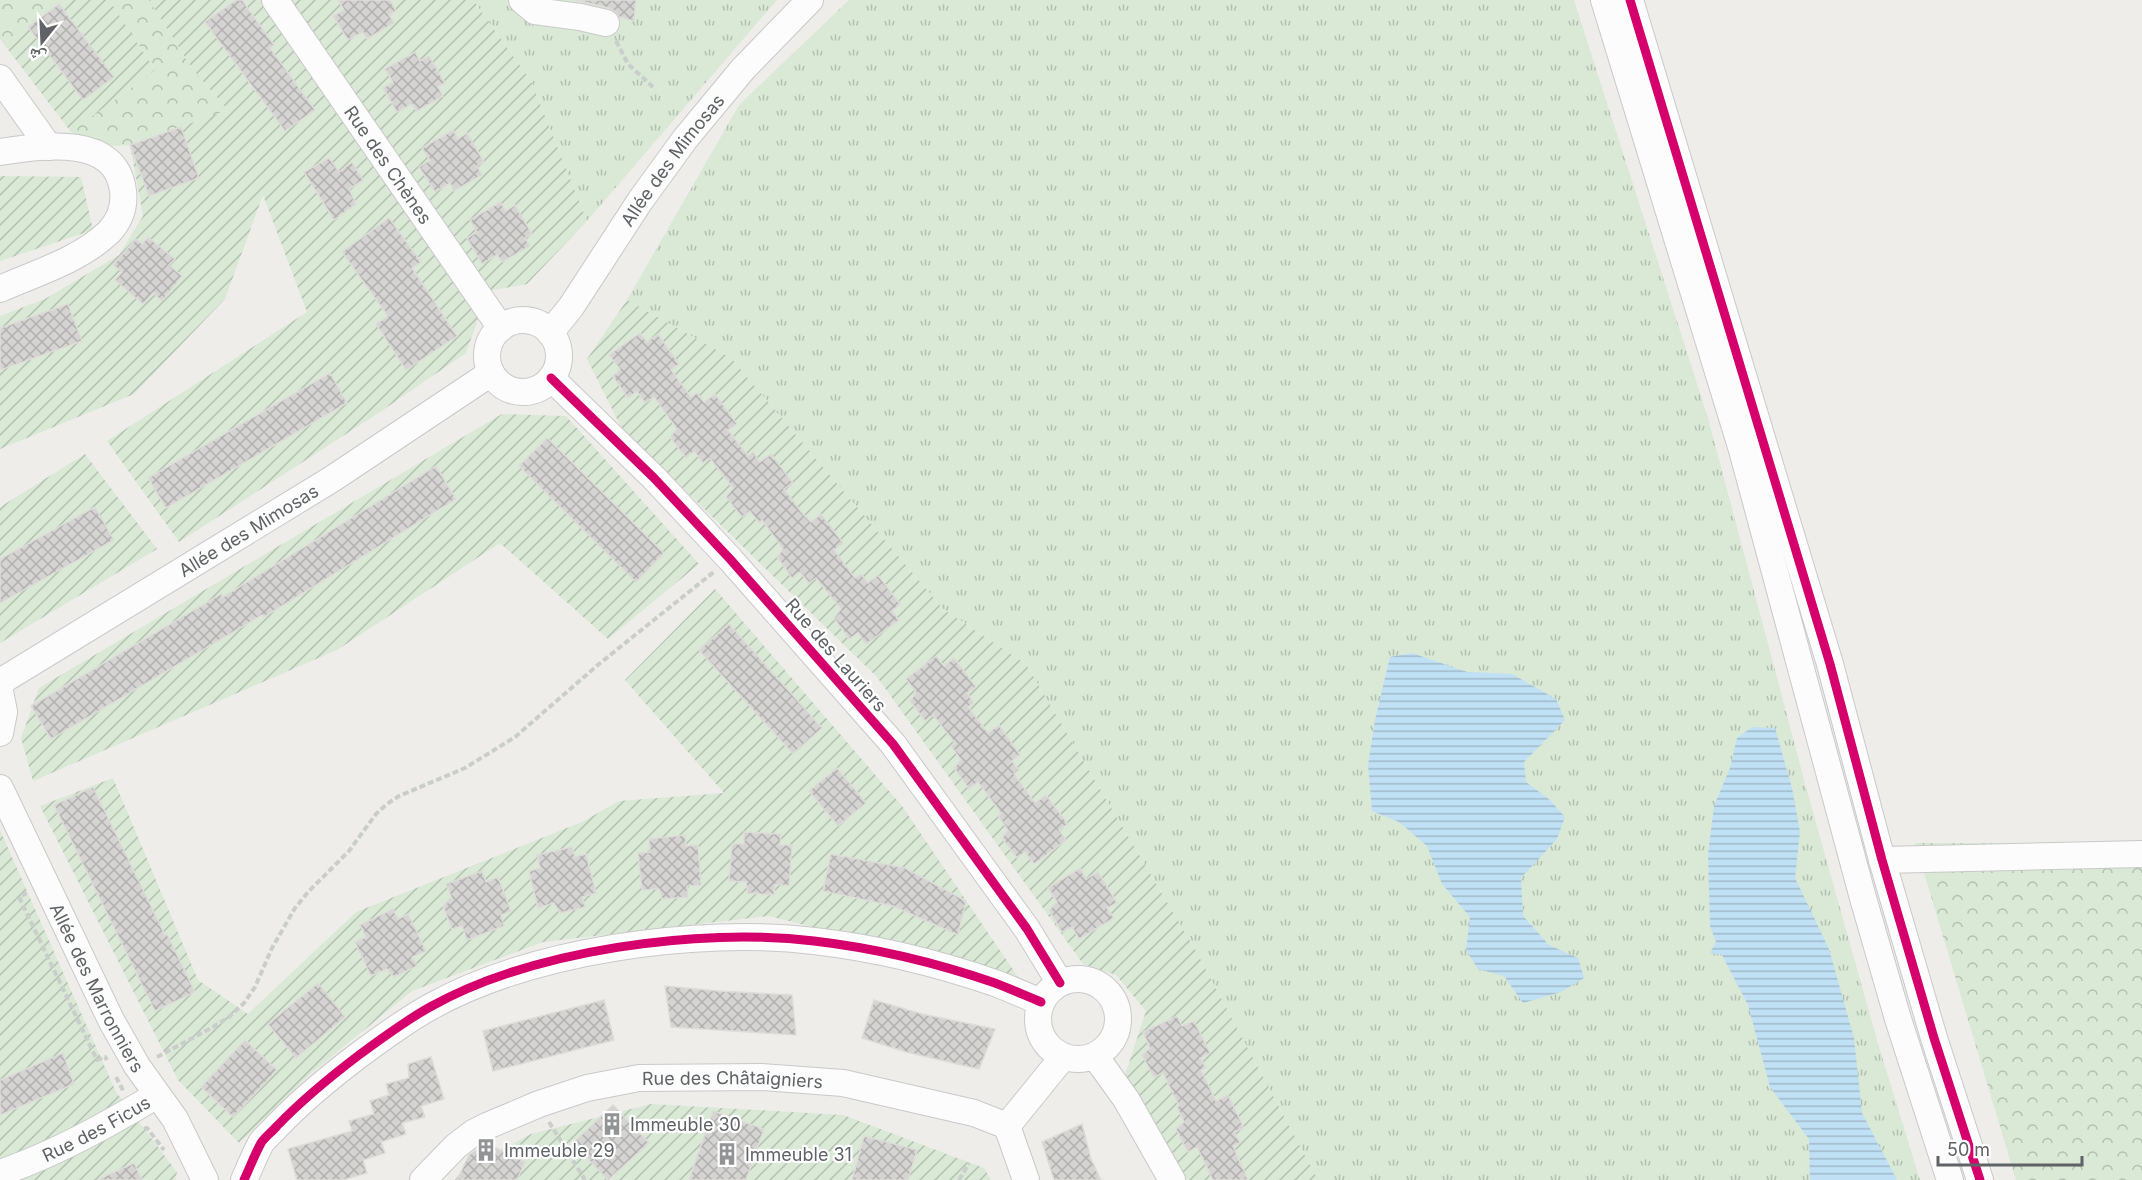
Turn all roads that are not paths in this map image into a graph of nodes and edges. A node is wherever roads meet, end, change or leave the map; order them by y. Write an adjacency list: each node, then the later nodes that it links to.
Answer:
1 (275, 0): 11 (street, Rue des Chènes)
2 (522, 0): 6 (street)
3 (810, 0): 12 (street, Allée des Mimosas)
4 (1604, 0): 34 (street)
5 (1630, 0): 21 (street)
6 (606, 23)
7 (0, 78): 8 (street)
8 (49, 147): 9 (street); 10 (street)
9 (0, 152)
10 (0, 289)
11 (501, 328): 12 (street); 13 (street)
12 (550, 333): 14 (street)
13 (491, 373): 14 (street); 15 (street, Allée des Mimosas)
14 (551, 378): 22 (street, Rue des Lauriers)
15 (0, 682)
16 (0, 691): 17 (street)
17 (0, 733)
18 (0, 788): 19 (street, Allée des Marronniers)
19 (8, 823): 26 (street, Allée des Marronniers)
20 (2142, 854): 21 (street)
21 (1882, 860): 35 (street)
22 (1060, 983): 23 (street); 24 (street)
23 (1041, 1002): 25 (street); 30 (street)
24 (1095, 1056): 25 (street); 33 (street)
25 (1063, 1057): 27 (street)
26 (157, 1095): 28 (street, Rue des Ficus); 29 (street, Allée des Marronniers)
27 (1007, 1126): 31 (street, Rue des Châtaigniers); 32 (street)
28 (0, 1173)
29 (206, 1180): 30 (street)
30 (244, 1180)
31 (423, 1180)
32 (1026, 1180)
33 (1172, 1180)
34 (1950, 1180)
35 (1980, 1180)

